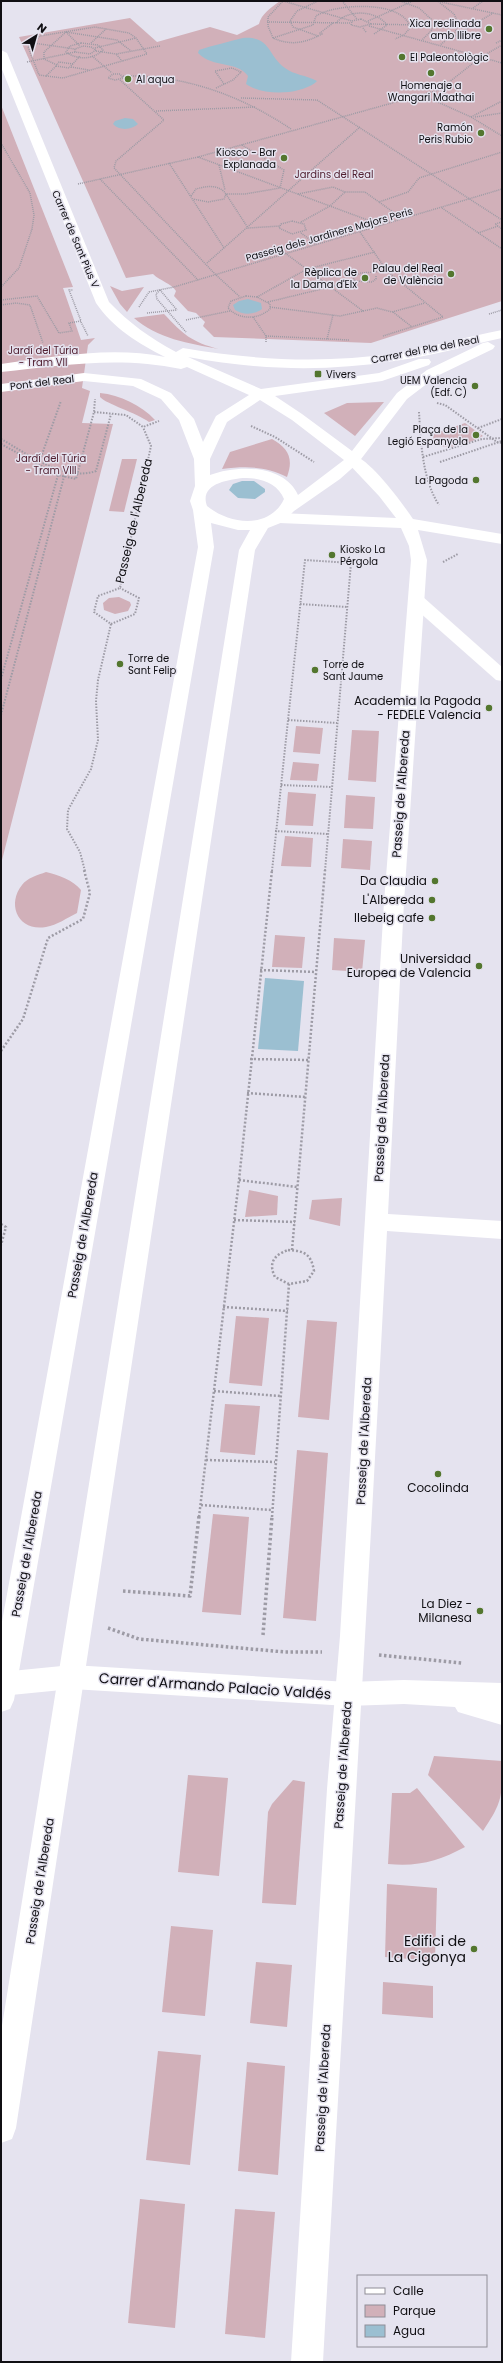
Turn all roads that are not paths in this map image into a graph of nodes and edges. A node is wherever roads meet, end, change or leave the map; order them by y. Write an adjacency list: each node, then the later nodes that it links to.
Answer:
1 (1, 53): 3 (main road, Carrer de Sant Pius V)
2 (502, 336): 3 (main road, Carrer del Pla del Real); 8 (main road, Carrer del Pla del Real); 10 (main road, Carrer del Pla del Real)
3 (158, 346): 5 (main road, Carrer de Sant Pius V)
4 (1, 368): 5 (main road, Pont del Real)
5 (211, 374): 8 (main road)
6 (84, 377): 7 (main road, Pont del Real); 9 (main road, Carrer del Pla del Real)
7 (1, 388)
8 (260, 394): 9 (main road, Carrer del Pla del Real); 10 (main road)
9 (202, 459): 11 (main road, Carrer del Pla del Real)
10 (353, 460): 12 (main road, Carrer del Pla del Real); 15 (main road)
11 (203, 487): 12 (main road); 13 (main road, Passeig de l'Albereda)
12 (290, 507): 14 (main road, Carrer del Pla del Real)
13 (201, 510): 14 (main road); 22 (main road, Passeig de l'Albereda)
14 (271, 521): 15 (main road); 21 (main road, Passeig de l'Albereda)
15 (407, 523): 16 (main road); 17 (main road, Passeig de l'Albereda)
16 (502, 539)
17 (416, 600): 18 (main road); 19 (main road, Passeig de l'Albereda)
18 (502, 676)
19 (376, 1222): 20 (main road); 23 (main road, Passeig de l'Albereda)
20 (502, 1230)
21 (72, 1676): 22 (main road, Carrer d'Armando Palacio Valdés); 23 (main road, Carrer d'Armando Palacio Valdés); 27 (main road, Passeig de l'Albereda)
22 (2, 1689)
23 (348, 1694): 24 (main road, Carrer d'Armando Palacio Valdés); 28 (main road, Passeig de l'Albereda)
24 (435, 1694): 25 (main road, Carrer d'Armando Palacio Valdés); 26 (main road)
25 (502, 1695)
26 (502, 1712)
27 (1, 2128)
28 (307, 2362)

